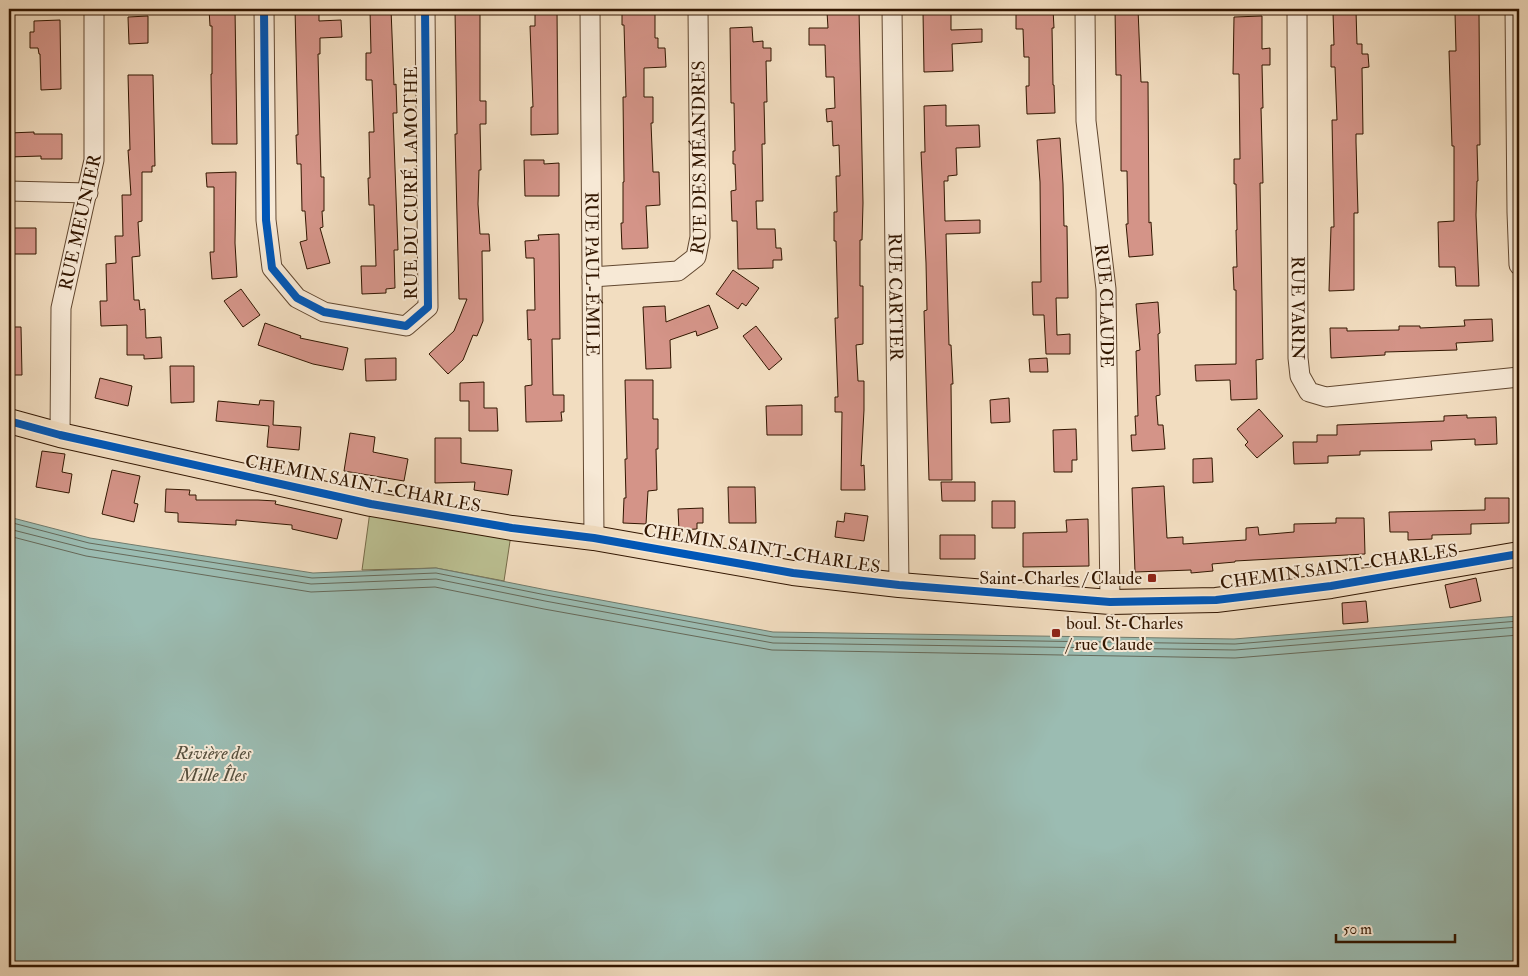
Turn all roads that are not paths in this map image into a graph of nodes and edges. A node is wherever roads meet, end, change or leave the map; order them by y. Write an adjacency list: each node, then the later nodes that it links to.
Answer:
1 (94, 9): 11 (street, RUE MEUNIER)
2 (264, 9): 3 (street, RUE DU CURÉ LAMOTHE)
3 (425, 9)
4 (590, 9): 13 (street, RUE PAUL-ÉMILE)
5 (698, 9): 13 (street, RUE DES MÉANDRES)
6 (892, 9): 19 (street, RUE CARTIER)
7 (1085, 9): 20 (street, RUE CLAUDE)
8 (1297, 9): 14 (street, RUE VARIN)
9 (1515, 9): 12 (street)
10 (9, 191): 11 (street)
11 (88, 193): 16 (street, RUE MEUNIER)
12 (1519, 265)
13 (592, 277): 17 (street, RUE PAUL-ÉMILE)
14 (1519, 377)
15 (9, 421): 16 (main road, CHEMIN SAINT-CHARLES)
16 (60, 434): 17 (main road, CHEMIN SAINT-CHARLES)
17 (594, 538): 19 (main road, CHEMIN SAINT-CHARLES)
18 (1519, 554): 20 (main road, CHEMIN SAINT-CHARLES)
19 (899, 585): 20 (main road, CHEMIN SAINT-CHARLES)
20 (1110, 602)

